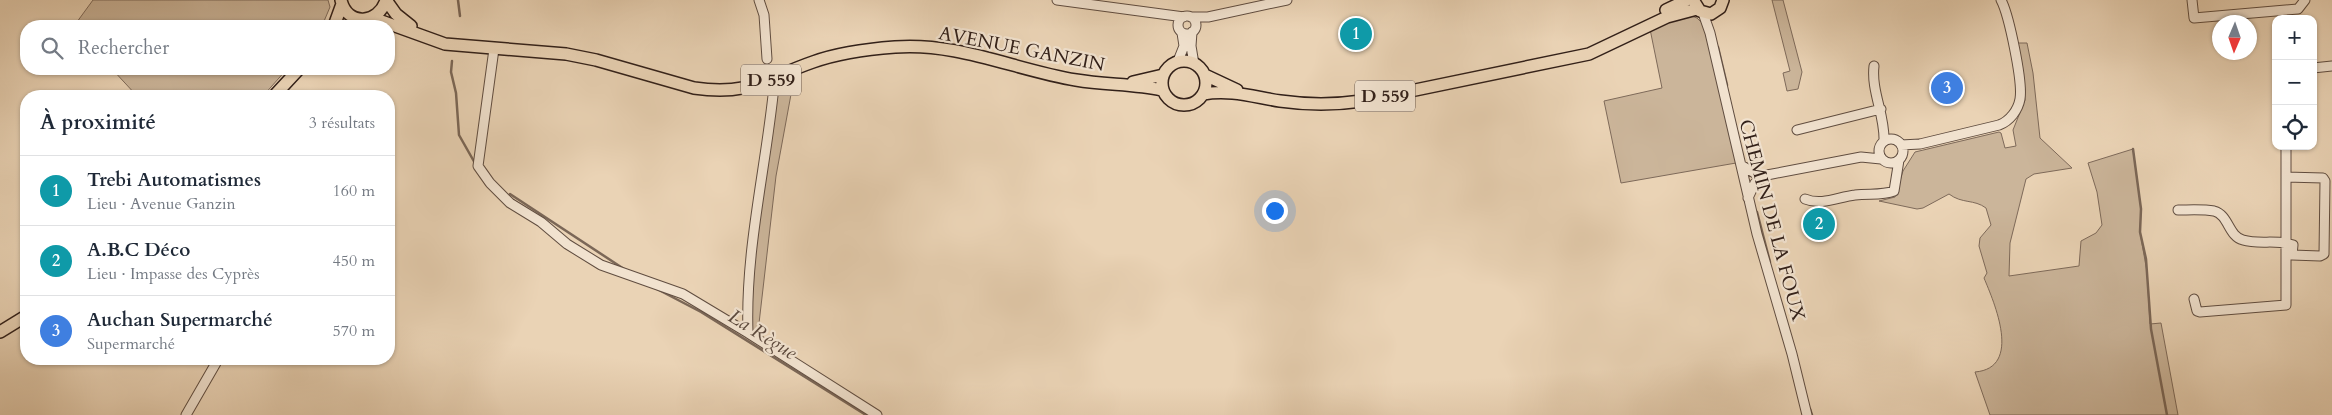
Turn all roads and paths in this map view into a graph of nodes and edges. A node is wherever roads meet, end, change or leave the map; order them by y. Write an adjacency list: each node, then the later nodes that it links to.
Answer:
1 (386, 0): 14 (main road); 20 (main road, AVENUE GANZIN / D 559)
2 (759, 0): 23 (street)
3 (1057, 0): 18 (street)
4 (1287, 0): 18 (street)
5 (1687, 0): 26 (main road, D 559)
6 (2001, 0): 41 (street)
7 (2192, 0): 13 (street)
8 (2305, 0): 13 (street)
9 (1724, 1): 12 (main road)
10 (342, 2): 15 (main road); 16 (main road)
11 (1698, 7): 12 (main road); 21 (street, CHEMIN DE LA FOUX); 26 (main road, D 559)
12 (1715, 12): 21 (street, CHEMIN DE LA FOUX)
13 (2298, 14)
14 (373, 18): 15 (main road); 17 (main road, AVENUE GANZIN / D 559)
15 (358, 19)
16 (336, 20)
17 (379, 20)
18 (1188, 23): 24 (street); 25 (street)
19 (395, 25): 20 (main road, AVENUE GANZIN / D 559)
20 (418, 32): 22 (main road, AVENUE GANZIN / D 559)
21 (1710, 33): 45 (street, CHEMIN DE LA FOUX)
22 (494, 49): 33 (main road, AVENUE GANZIN / D 559); 59 (street)
23 (767, 60)
24 (1178, 62): 25 (main road); 31 (main road)
25 (1194, 64): 32 (main road)
26 (1525, 66): 37 (main road, D 559)
27 (1874, 66): 39 (street)
28 (2332, 66): 29 (street)
29 (2317, 68)
30 (294, 75): 35 (main road)
31 (1163, 75): 34 (main road, AVENUE GANZIN / D 559); 36 (main road)
32 (1204, 75): 37 (main road, D 559); 38 (main road)
33 (772, 80): 34 (main road, AVENUE GANZIN / D 559); 59 (street)
34 (1123, 84): 36 (main road, AVENUE GANZIN / D 559)
35 (281, 90)
36 (1162, 90): 38 (main road)
37 (1243, 93): 38 (main road, D 559)
38 (1203, 94)
39 (1881, 109): 40 (street); 41 (street)
40 (1797, 130)
41 (1893, 147): 43 (street); 44 (street); 44 (street); 46 (street)
42 (2286, 150): 49 (street)
43 (1861, 156): 44 (street); 48 (street)
44 (1885, 161): 46 (street)
45 (1741, 165): 47 (street, CHEMIN DE LA FOUX); 48 (street)
46 (1896, 174): 52 (street)
47 (1743, 175): 50 (street); 51 (street, CHEMIN DE LA FOUX)
48 (1767, 175): 50 (street)
49 (2286, 177): 54 (street); 55 (street)
50 (1757, 182): 51 (street)
51 (1747, 193): 63 (street, CHEMIN DE LA FOUX)
52 (1804, 199)
53 (2178, 210): 55 (street)
54 (2328, 211): 55 (street)
55 (2286, 242): 56 (street)
56 (2194, 299)
57 (20, 320): 58 (main road)
58 (0, 332)
59 (748, 333): 62 (street)
60 (215, 365): 61 (street)
61 (186, 415)
62 (877, 415)
63 (1806, 415)

